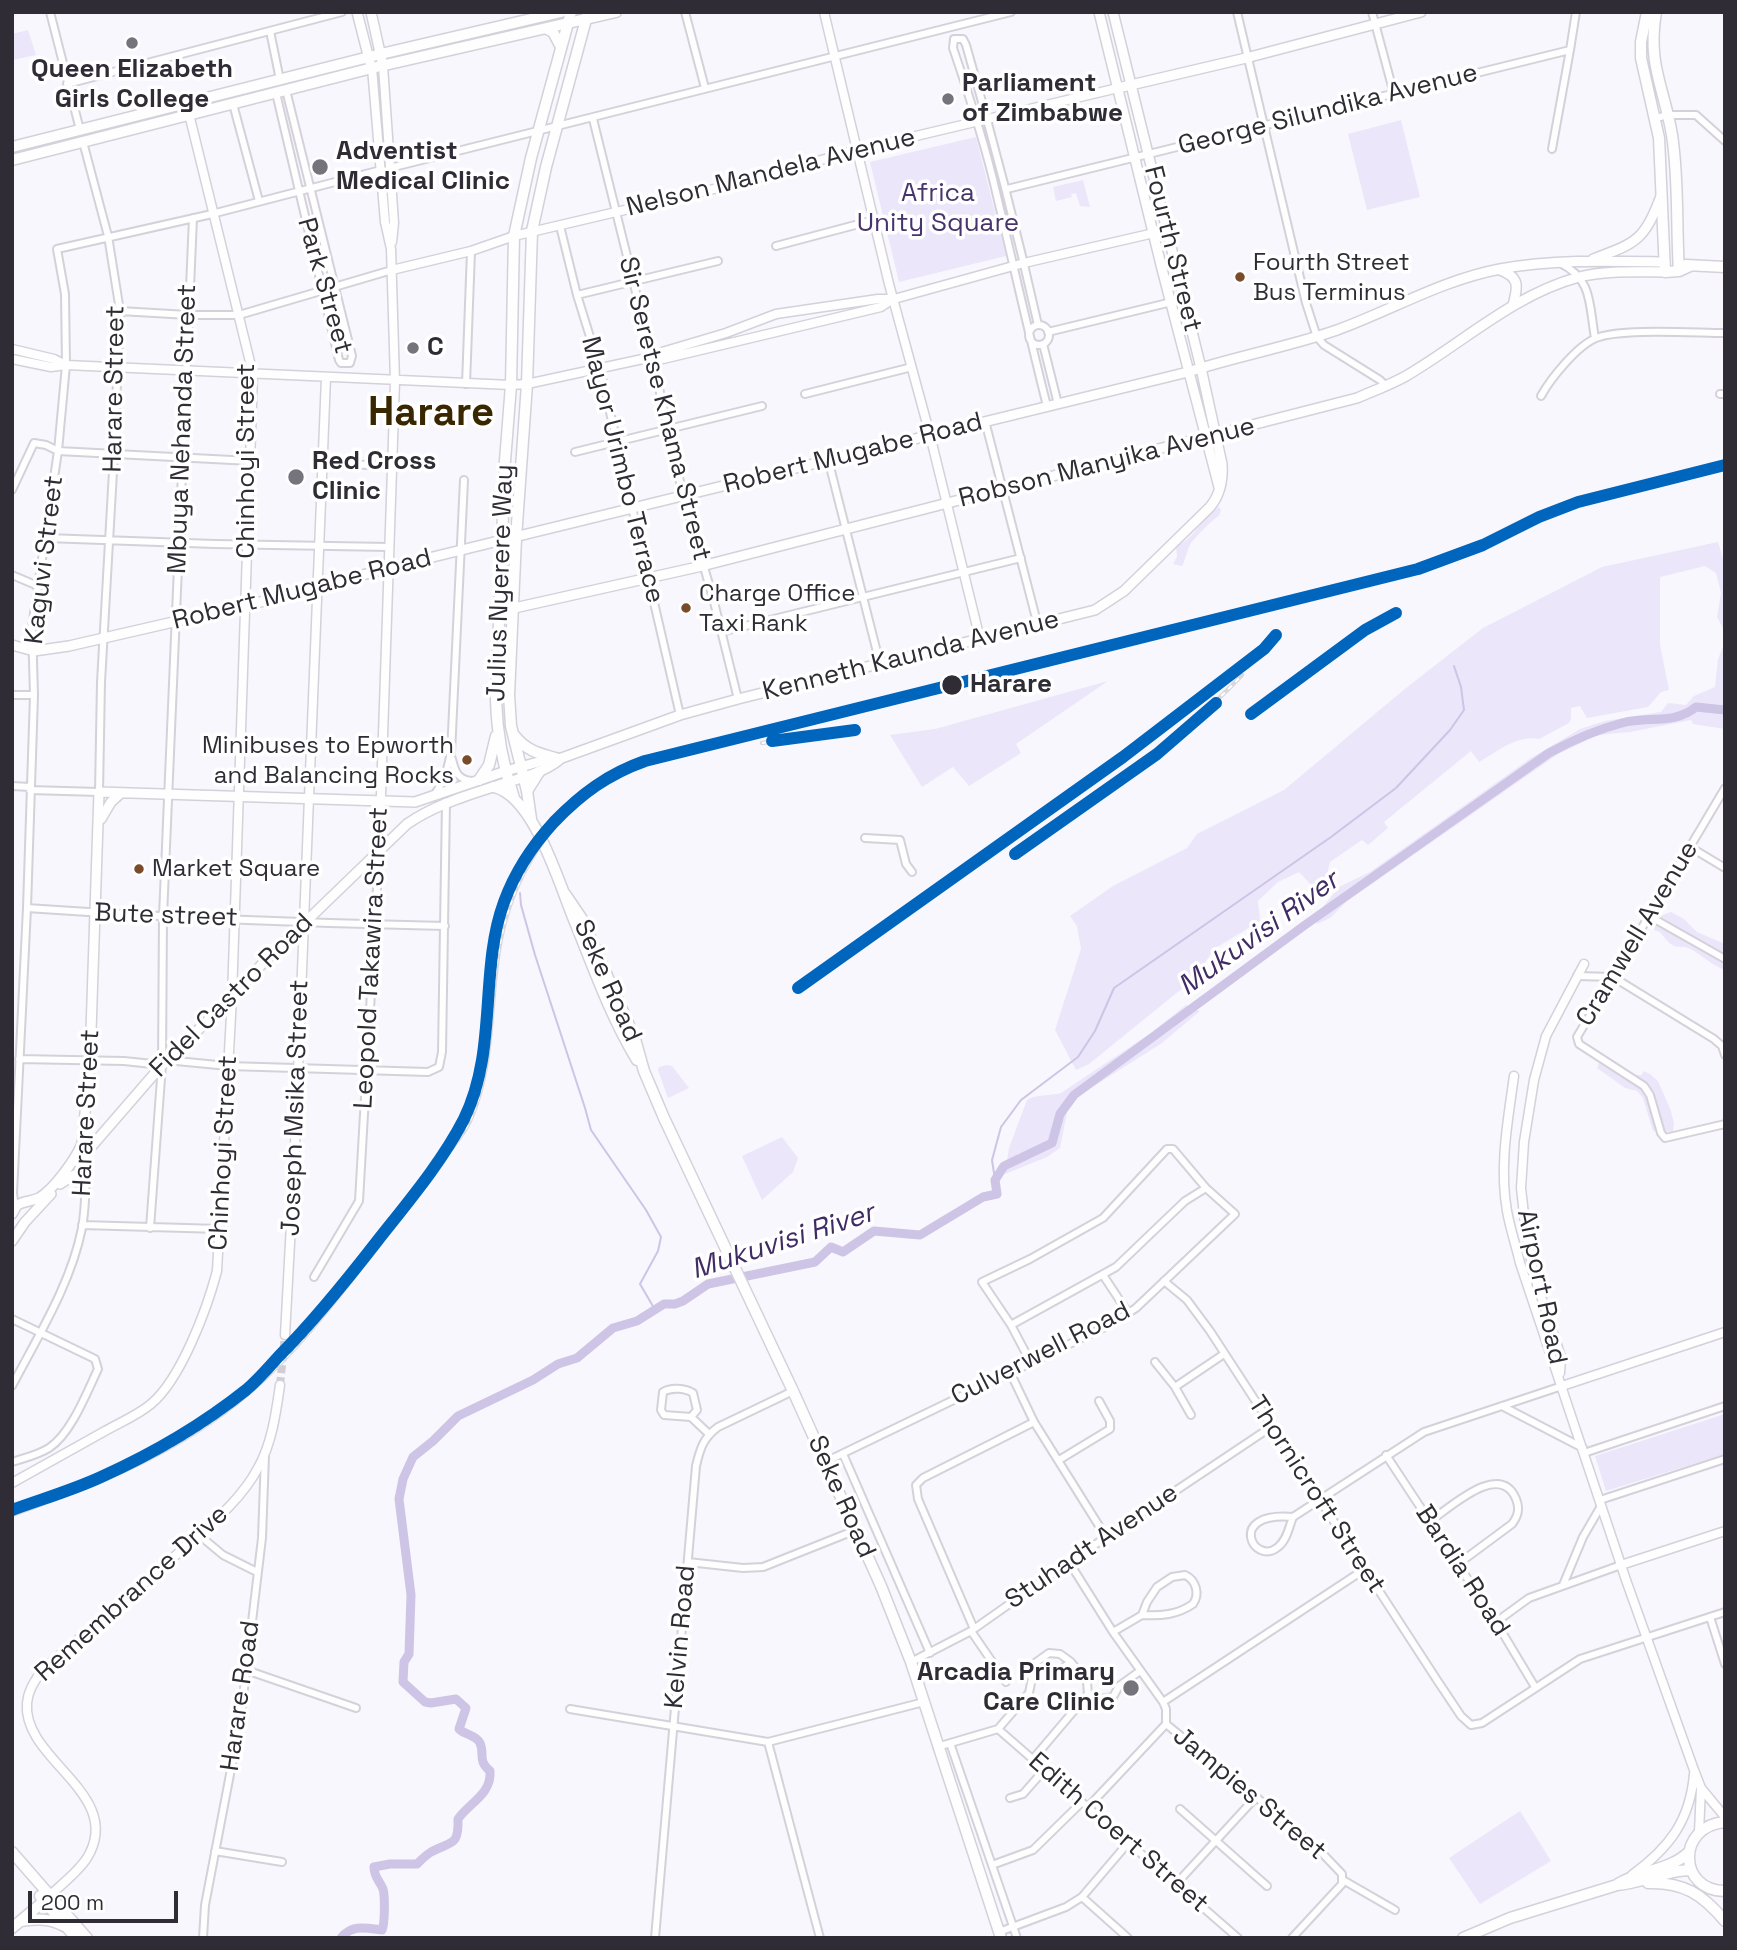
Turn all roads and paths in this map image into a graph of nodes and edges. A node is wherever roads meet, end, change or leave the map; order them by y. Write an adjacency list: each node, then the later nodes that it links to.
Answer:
1 (50, 12): 34 (street)
2 (342, 12): 24 (street)
3 (357, 12): 28 (main road, Leopold Takawira Street)
4 (371, 12): 27 (main road, Leopold Takawira Street)
5 (561, 12): 19 (main road)
6 (571, 12): 21 (main road, Julius Nyerere Way)
7 (617, 12): 20 (main road)
8 (685, 12): 36 (street)
9 (824, 12): 29 (street)
10 (1011, 12): 29 (street)
11 (1099, 12): 37 (main road)
12 (1112, 12): 35 (main road, Fourth Street)
13 (1237, 12): 30 (street)
14 (1372, 12): 22 (street)
15 (1421, 12): 22 (main road, Nelson Mandela Avenue)
16 (1576, 12): 26 (street)
17 (1647, 12): 44 (main road)
18 (1656, 12): 43 (main road)
19 (551, 14): 27 (main road)
20 (587, 16): 21 (main road); 49 (main road, Julius Nyerere Way)
21 (567, 24): 23 (main road); 25 (main road, Julius Nyerere Way)
22 (1375, 25): 30 (main road, Nelson Mandela Avenue); 39 (street)
23 (547, 29): 25 (main road); 31 (main road)
24 (270, 31): 33 (street); 34 (street)
25 (561, 47): 51 (main road, Julius Nyerere Way)
26 (1570, 50): 39 (street, George Silundika Avenue); 55 (street)
27 (380, 54): 28 (main road); 31 (main road, Leopold Takawira Street)
28 (369, 57): 32 (main road, Leopold Takawira Street); 33 (main road)
29 (836, 57): 36 (street); 56 (street)
30 (1246, 58): 35 (main road, Nelson Mandela Avenue); 48 (street)
31 (383, 66): 32 (main road); 60 (street, Leopold Takawira Street)
32 (372, 68): 38 (main road); 60 (street, Leopold Takawira Street)
33 (281, 80): 40 (main road)
34 (67, 83): 50 (street)
35 (1132, 84): 37 (main road, Nelson Mandela Avenue); 57 (main road, Fourth Street)
36 (705, 88): 45 (street)
37 (1118, 88): 46 (street, Nelson Mandela Avenue); 58 (main road)
38 (281, 91): 41 (main road); 61 (street, Park Street); 63 (street, Park Street)
39 (1394, 94): 48 (street, George Silundika Avenue)
40 (186, 104): 42 (street, Chinhoyi Street); 50 (main road)
41 (233, 104): 42 (main road); 65 (street)
42 (189, 115): 53 (main road); 67 (street, Chinhoyi Street)
43 (1668, 115): 44 (street); 52 (street); 84 (main road)
44 (1656, 118): 64 (main road)
45 (593, 119): 49 (street); 66 (street, Sir Seretse Khama Street)
46 (988, 120): 47 (street, Nelson Mandela Avenue); 47 (street); 62 (street)
47 (978, 122): 56 (street, Nelson Mandela Avenue); 82 (street)
48 (1263, 126): 57 (street, George Silundika Avenue); 104 (street)
49 (557, 127): 51 (street); 72 (main road, Julius Nyerere Way)
50 (80, 131): 54 (main road)
51 (539, 132): 60 (street); 75 (main road, Julius Nyerere Way)
52 (1725, 141)
53 (83, 142): 59 (main road); 74 (street, Harare Street)
54 (12, 147)
55 (1552, 149)
56 (857, 150): 66 (street, Nelson Mandela Avenue); 69 (street)
57 (1149, 155): 58 (street, George Silundika Avenue); 71 (main road, Fourth Street)
58 (1135, 158): 62 (street, George Silundika Avenue); 73 (main road)
59 (12, 160)
60 (385, 169): 61 (street); 87 (street, Leopold Takawira Street)
61 (309, 187): 63 (street); 90 (street, Park Street)
62 (1007, 189): 81 (street)
63 (298, 191): 65 (street); 91 (street, Park Street)
64 (1662, 195): 79 (main road); 83 (main road)
65 (259, 201): 67 (street)
66 (616, 212): 70 (street, Nelson Mandela Avenue); 89 (street, Sir Seretse Khama Street)
67 (212, 214): 68 (street); 98 (street, Chinhoyi Street)
68 (193, 218): 74 (street); 99 (street, Mbuya Nehanda Street)
69 (874, 220): 76 (street); 93 (street)
70 (560, 226): 72 (street, Nelson Mandela Avenue); 92 (street, Mayor Urimbo Terrace)
71 (1167, 230): 73 (street); 94 (main road, Fourth Street)
72 (532, 231): 75 (street, Nelson Mandela Avenue); 121 (main road, Julius Nyerere Way)
73 (1153, 234): 81 (street); 95 (main road)
74 (108, 236): 97 (street, Harare Street); 110 (street, Kaguvi Street)
75 (514, 236): 77 (street, Nelson Mandela Avenue); 122 (main road, Julius Nyerere Way)
76 (776, 246)
77 (471, 251): 87 (street, Nelson Mandela Avenue); 120 (street)
78 (718, 261): 89 (street)
79 (1588, 261): 80 (main road, Robert Mugabe Road); 83 (main road, Robert Mugabe Road)
80 (1559, 262): 86 (main road, Robert Mugabe Road); 88 (street)
81 (1024, 263): 82 (street); 100 (street)
82 (1012, 267): 93 (street); 103 (street)
83 (1665, 267): 84 (main road, Robert Mugabe Road); 88 (main road, Robson Manyika Avenue)
84 (1678, 267): 85 (main road, Robert Mugabe Road)
85 (1725, 267)
86 (1498, 269): 96 (main road); 104 (main road, Robert Mugabe Road)
87 (392, 271): 90 (street, Nelson Mandela Avenue); 119 (street, Leopold Takawira Street)
88 (1581, 277): 96 (main road, Robson Manyika Avenue); 105 (street)
89 (634, 281): 92 (street); 108 (street, Sir Seretse Khama Street)
90 (334, 287): 91 (street, Nelson Mandela Avenue); 91 (street, Park Street)
91 (323, 290): 98 (street, Nelson Mandela Avenue)
92 (577, 295): 114 (street, Mayor Urimbo Terrace)
93 (894, 299): 108 (street); 108 (street); 111 (street)
94 (1184, 299): 95 (street); 113 (main road, Fourth Street)
95 (1170, 303): 101 (street); 116 (main road)
96 (1513, 305): 123 (main road, Robson Manyika Avenue)
97 (120, 311): 99 (street, Nelson Mandela Avenue); 112 (street, Harare Street)
98 (239, 314): 99 (street, Nelson Mandela Avenue); 117 (street, Chinhoyi Street)
99 (188, 316): 115 (street, Mbuya Nehanda Street)
100 (1038, 325): 101 (street); 103 (street)
101 (1048, 332): 106 (street)
102 (1725, 333): 105 (street)
103 (1029, 337): 106 (street); 128 (street)
104 (1317, 337): 113 (main road, Robert Mugabe Road); 123 (street)
105 (1595, 338): 125 (street)
106 (1043, 344): 126 (street)
107 (12, 349): 110 (street)
108 (652, 357): 114 (street); 130 (street, Sir Seretse Khama Street)
109 (12, 359): 110 (street)
110 (66, 365): 112 (street); 135 (street, Kaguvi Street)
111 (912, 367): 124 (street); 131 (street)
112 (118, 368): 115 (street); 137 (street, Harare Street)
113 (1201, 368): 116 (main road, Robert Mugabe Road); 132 (main road, Fourth Street)
114 (600, 369): 121 (street); 134 (street, Mayor Urimbo Terrace)
115 (186, 371): 117 (street); 138 (street, Mbuya Nehanda Street)
116 (1188, 372): 126 (main road, Robert Mugabe Road); 133 (main road)
117 (253, 374): 118 (street); 140 (street, Chinhoyi Street)
118 (326, 377): 119 (street); 141 (street, Joseph Msika Street)
119 (395, 381): 120 (street); 142 (street, Leopold Takawira Street)
120 (466, 384): 122 (street)
121 (527, 384): 122 (street); 152 (main road, Julius Nyerere Way)
122 (511, 385): 154 (main road, Julius Nyerere Way)
123 (1386, 386): 132 (main road, Robson Manyika Avenue)
124 (805, 394)
125 (1541, 396)
126 (1058, 404): 128 (main road, Robert Mugabe Road)
127 (762, 406): 130 (street)
128 (1047, 406): 129 (main road, Robert Mugabe Road)
129 (985, 421): 131 (main road, Robert Mugabe Road); 145 (street)
130 (668, 428): 134 (street); 147 (street, Sir Seretse Khama Street)
131 (930, 435): 139 (main road, Robert Mugabe Road); 148 (street)
132 (1215, 435): 133 (main road, Robson Manyika Avenue); 144 (main road, Fourth Street)
133 (1205, 438): 144 (main road); 145 (main road, Robson Manyika Avenue)
134 (617, 441): 136 (street); 149 (street, Mayor Urimbo Terrace)
135 (58, 451): 137 (street); 146 (street); 151 (street, Kaguvi Street)
136 (575, 452)
137 (114, 454): 138 (street); 153 (street, Harare Street)
138 (183, 457): 140 (street); 155 (street, Mbuya Nehanda Street)
139 (828, 459): 147 (main road, Robert Mugabe Road); 150 (street)
140 (251, 461): 156 (street, Chinhoyi Street)
141 (323, 463): 142 (street); 157 (street, Joseph Msika Street)
142 (392, 466): 158 (street, Leopold Takawira Street)
143 (464, 480): 159 (street)
144 (1219, 487): 173 (main road, Kenneth Kaunda Avenue)
145 (1003, 489): 148 (main road, Robson Manyika Avenue); 160 (street)
146 (12, 490)
147 (683, 495): 149 (main road, Robert Mugabe Road); 161 (street, Sir Seretse Khama Street)
148 (946, 503): 150 (main road, Robson Manyika Avenue); 163 (street)
149 (633, 508): 152 (main road, Robert Mugabe Road); 165 (street, Mayor Urimbo Terrace)
150 (846, 528): 161 (main road, Robson Manyika Avenue); 168 (street)
151 (46, 538): 153 (street); 166 (street, Kaguvi Street)
152 (516, 538): 154 (main road, Robert Mugabe Road); 170 (main road, Julius Nyerere Way)
153 (109, 541): 155 (street); 175 (street, Harare Street)
154 (501, 541): 159 (main road, Robert Mugabe Road); 171 (main road, Julius Nyerere Way)
155 (178, 542): 156 (street); 172 (street, Mbuya Nehanda Street)
156 (248, 545): 157 (street); 169 (street, Chinhoyi Street)
157 (318, 547): 158 (street); 167 (street, Joseph Msika Street)
158 (389, 547): 162 (street, Leopold Takawira Street)
159 (460, 551): 162 (main road, Robert Mugabe Road); 186 (street)
160 (1021, 558): 163 (street); 173 (street)
161 (702, 566): 165 (main road, Robson Manyika Avenue); 174 (street, Sir Seretse Khama Street)
162 (388, 568): 167 (main road, Robert Mugabe Road); 204 (street, Leopold Takawira Street)
163 (964, 572): 168 (street); 176 (street)
164 (12, 575): 166 (street)
165 (649, 578): 170 (main road, Robson Manyika Avenue); 183 (street, Mayor Urimbo Terrace)
166 (38, 586): 178 (street, Kaguvi Street)
167 (318, 587): 169 (main road, Robert Mugabe Road); 203 (street, Joseph Msika Street)
168 (862, 597): 174 (street); 179 (street)
169 (246, 605): 172 (main road, Robert Mugabe Road); 201 (street, Chinhoyi Street)
170 (513, 610): 171 (main road, Robson Manyika Avenue); 185 (main road, Julius Nyerere Way)
171 (500, 611): 184 (main road, Julius Nyerere Way)
172 (175, 622): 175 (main road, Robert Mugabe Road); 199 (street, Mbuya Nehanda Street)
173 (1038, 625): 176 (main road, Kenneth Kaunda Avenue)
174 (721, 632): 182 (street, Sir Seretse Khama Street)
175 (104, 639): 178 (main road, Robert Mugabe Road); 197 (street)
176 (980, 639): 179 (main road, Kenneth Kaunda Avenue)
177 (12, 645): 178 (main road, Robert Mugabe Road)
178 (34, 651): 181 (street, Kaguvi Street)
179 (880, 664): 182 (main road, Kenneth Kaunda Avenue)
180 (12, 695): 181 (street)
181 (34, 695): 194 (street, Kaguvi Street)
182 (738, 699): 183 (main road, Kenneth Kaunda Avenue)
183 (680, 715): 187 (main road, Kenneth Kaunda Avenue)
184 (497, 730): 190 (main road, Julius Nyerere Way); 191 (main road)
185 (513, 735): 187 (main road); 188 (main road, Julius Nyerere Way)
186 (451, 753): 191 (street); 200 (street)
187 (559, 760): 188 (main road); 189 (main road)
188 (522, 772): 189 (main road); 190 (main road, Fidel Castro Road); 196 (main road, Julius Nyerere Way)
189 (539, 772): 196 (main road)
190 (507, 777): 191 (main road); 193 (main road, Fidel Castro Road); 202 (main road, Julius Nyerere Way)
191 (477, 780): 200 (main road)
192 (12, 786): 194 (street)
193 (494, 786): 202 (main road); 205 (main road, Fidel Castro Road)
194 (30, 788): 197 (street); 213 (street, Kaguvi Street)
195 (1725, 788): 209 (street, Cramwell Avenue)
196 (527, 791): 206 (main road, Julius Nyerere Way)
197 (99, 792): 198 (main road); 207 (main road)
198 (121, 793): 199 (main road); 207 (main road)
199 (169, 793): 201 (main road); 215 (street, Mbuya Nehanda Street)
200 (435, 794): 204 (main road)
201 (240, 796): 203 (main road); 217 (street, Chinhoyi Street)
202 (514, 798): 206 (main road)
203 (309, 799): 204 (main road); 218 (street, Joseph Msika Street)
204 (380, 802): 210 (street, Leopold Takawira Street)
205 (446, 802): 210 (main road, Fidel Castro Road); 220 (street)
206 (531, 819): 268 (main road, Seke Road)
207 (98, 826): 214 (main road, Harare Street)
208 (865, 838): 212 (street)
209 (1690, 847): 211 (street); 216 (street, Cramwell Avenue)
210 (379, 853): 218 (main road, Fidel Castro Road); 219 (street, Leopold Takawira Street)
211 (1725, 868)
212 (912, 872)
213 (27, 908): 214 (street, Bute street); 226 (street, Kaguvi Street)
214 (96, 914): 215 (street, Bute street); 230 (main road, Harare Street)
215 (163, 916): 217 (street, Bute street); 231 (street, Mbuya Nehanda Street)
216 (1649, 916): 221 (street); 224 (street, Cramwell Avenue)
217 (235, 919): 218 (street, Bute street); 225 (street, Chinhoyi Street)
218 (305, 922): 219 (street); 225 (main road, Fidel Castro Road); 233 (street, Joseph Msika Street)
219 (375, 924): 220 (street); 234 (street, Leopold Takawira Street)
220 (445, 926): 234 (street)
221 (1725, 959)
222 (1584, 964): 223 (street, Airport Road)
223 (1577, 976): 224 (street); 266 (street, Airport Road)
224 (1613, 977): 227 (street); 238 (street, Cramwell Avenue)
225 (232, 997): 231 (main road, Fidel Castro Road); 232 (street, Chinhoyi Street)
226 (16, 1041): 229 (street, Kaguvi Street)
227 (1723, 1045): 228 (street)
228 (1725, 1055)
229 (19, 1059): 230 (street); 242 (street, Kaguvi Street)
230 (90, 1061): 231 (street); 236 (main road, Harare Street)
231 (164, 1062): 232 (street); 237 (main road, Fidel Castro Road); 248 (street, Mbuya Nehanda Street)
232 (228, 1066): 233 (street); 249 (street, Chinhoyi Street)
233 (298, 1068): 234 (street); 259 (street, Joseph Msika Street)
234 (367, 1069): 252 (street, Leopold Takawira Street)
235 (1514, 1076): 266 (street, Airport Road)
236 (85, 1121): 237 (main road); 239 (main road, Harare Street)
237 (109, 1123): 239 (main road, Fidel Castro Road)
238 (1725, 1124)
239 (83, 1148): 240 (main road, Fidel Castro Road); 243 (street, Harare Street); 244 (main road, Fidel Castro Road)
240 (58, 1186): 243 (main road); 245 (main road, Fidel Castro Road)
241 (1206, 1188): 251 (street); 253 (street, Culverwell Road); 256 (street)
242 (13, 1189): 244 (street, Kaguvi Street)
243 (83, 1191): 247 (street, Harare Street)
244 (18, 1208): 245 (main road); 246 (main road)
245 (34, 1213): 246 (main road, Fidel Castro Road)
246 (25, 1222): 250 (main road, Fidel Castro Road)
247 (82, 1225): 248 (street); 257 (street, Harare Street)
248 (150, 1228): 249 (street)
249 (220, 1229): 285 (street, Chinhoyi Street)
250 (12, 1241)
251 (1103, 1275): 254 (street); 256 (street)
252 (314, 1277)
253 (1164, 1281): 254 (street, Culverwell Road); 260 (street, Thornicroft Street)
254 (1128, 1313): 261 (street, Culverwell Road)
255 (12, 1319): 257 (street)
256 (1011, 1325): 261 (street)
257 (40, 1331): 265 (street, Harare Street); 283 (street)
258 (1725, 1332): 266 (street)
259 (285, 1335)
260 (1224, 1354): 267 (street); 275 (street, Thornicroft Street)
261 (1030, 1361): 263 (street, Culverwell Road)
262 (1155, 1362): 267 (street)
263 (1010, 1372): 274 (street); 279 (street, Culverwell Road)
264 (280, 1385): 278 (street, Remembrance Drive)
265 (12, 1386)
266 (1562, 1386): 270 (street); 277 (street)
267 (1175, 1387): 272 (street)
268 (793, 1391): 276 (street); 284 (main road, Seke Road)
269 (1099, 1401): 282 (street)
270 (1502, 1406): 277 (street); 280 (street)
271 (1725, 1406): 277 (street)
272 (1191, 1415)
273 (691, 1417): 273 (street); 276 (street)
274 (1034, 1422): 282 (street); 305 (street)
275 (1271, 1427): 286 (street, Thornicroft Street); 293 (street, Stuhadt Avenue)
276 (709, 1434): 294 (street, Kelvin Road)
277 (1583, 1451): 287 (street)
278 (265, 1453): 292 (street, Remembrance Drive); 299 (street, Harare Road)
279 (843, 1454): 284 (street, Culverwell Road); 308 (street)
280 (1386, 1455): 286 (street); 289 (street, Bardia Road)
281 (1725, 1459): 287 (street)
282 (1059, 1460): 293 (street)
283 (12, 1462)
284 (825, 1462): 290 (main road, Seke Road)
285 (12, 1483)
286 (1322, 1500): 288 (street); 298 (street, Thornicroft Street)
287 (1600, 1503): 297 (street); 300 (street)
288 (1293, 1517): 288 (street)
289 (1430, 1521): 296 (street, Bardia Road); 296 (street)
290 (856, 1530): 294 (street); 309 (main road, Seke Road)
291 (1725, 1531): 297 (street)
292 (199, 1535): 299 (street); 353 (street, Remembrance Drive)
293 (1106, 1537): 295 (street, Stuhadt Avenue)
294 (688, 1562): 323 (street, Kelvin Road)
295 (1069, 1562): 305 (street, Stuhadt Avenue); 306 (street, Jampies Street)
296 (1458, 1564): 304 (street, Bardia Road)
297 (1621, 1565): 300 (street); 307 (street)
298 (1365, 1569): 316 (street, Thornicroft Street); 319 (street)
299 (257, 1572): 312 (street, Harare Road)
300 (1563, 1585): 304 (street)
301 (1725, 1612): 303 (street)
302 (1142, 1615): 302 (street); 306 (street)
303 (1710, 1617): 307 (street); 311 (street)
304 (1496, 1622): 316 (street, Bardia Road)
305 (972, 1630): 308 (street, Stuhadt Avenue); 315 (street)
306 (1113, 1632): 313 (street, Jampies Street)
307 (1647, 1637): 316 (street); 330 (street)
308 (930, 1653): 309 (street, Stuhadt Avenue)
309 (911, 1662): 317 (main road, Seke Road)
310 (1071, 1662): 314 (street); 314 (street); 318 (street)
311 (1725, 1664)
312 (246, 1670): 320 (street); 340 (street, Harare Road)
313 (1140, 1671): 318 (street); 319 (street, Jampies Street)
314 (1032, 1678): 324 (street)
315 (1006, 1682)
316 (1535, 1687)
317 (924, 1702): 325 (street); 327 (main road, Seke Road)
318 (1081, 1702): 328 (street)
319 (1163, 1702): 322 (street, Jampies Street)
320 (356, 1708)
321 (570, 1709): 323 (street)
322 (1166, 1724): 332 (street, Jampies Street); 334 (street)
323 (673, 1726): 325 (street); 364 (street, Kelvin Road)
324 (998, 1728): 326 (street); 328 (street, Edith Coert Street)
325 (768, 1742): 365 (street)
326 (950, 1743): 327 (street); 345 (street)
327 (937, 1747): 359 (main road, Seke Road)
328 (1032, 1759): 329 (street, Edith Coert Street)
329 (1045, 1769): 333 (street); 334 (street, Edith Coert Street)
330 (1694, 1770): 331 (street); 347 (street)
331 (1701, 1788): 336 (street); 337 (street)
332 (1256, 1797): 338 (street); 348 (street, Jampies Street)
333 (1010, 1798)
334 (1085, 1804): 339 (street, Edith Coert Street); 345 (street)
335 (1180, 1809): 338 (street)
336 (1725, 1819): 337 (main road)
337 (1699, 1832): 342 (main road)
338 (1216, 1841): 349 (street); 350 (street)
339 (1128, 1843): 349 (street, Edith Coert Street); 352 (street)
340 (215, 1851): 344 (street); 363 (street, Harare Road)
341 (12, 1852): 353 (main road)
342 (1689, 1853): 346 (main road); 347 (main road)
343 (12, 1862): 353 (main road)
344 (282, 1862)
345 (992, 1865): 357 (street)
346 (1691, 1870): 347 (main road); 351 (main road)
347 (1630, 1880): 355 (main road); 370 (main road)
348 (1342, 1882): 354 (street); 369 (street)
349 (1176, 1884): 360 (street, Edith Coert Street)
350 (1266, 1886)
351 (1723, 1893)
352 (1082, 1897): 357 (street); 367 (street)
353 (47, 1898): 356 (main road, Remembrance Drive); 358 (main road); 362 (main road)
354 (1395, 1910)
355 (1725, 1921)
356 (17, 1925): 358 (main road)
357 (1013, 1926): 359 (street); 366 (street)
358 (68, 1928): 361 (main road)
359 (1000, 1935)
360 (1229, 1935): 368 (street, Edith Coert Street)
361 (76, 1938)
362 (87, 1938)
363 (202, 1938)
364 (655, 1938)
365 (820, 1938)
366 (1017, 1938)
367 (1128, 1938)
368 (1238, 1938)
369 (1292, 1938)
370 (1463, 1938)

